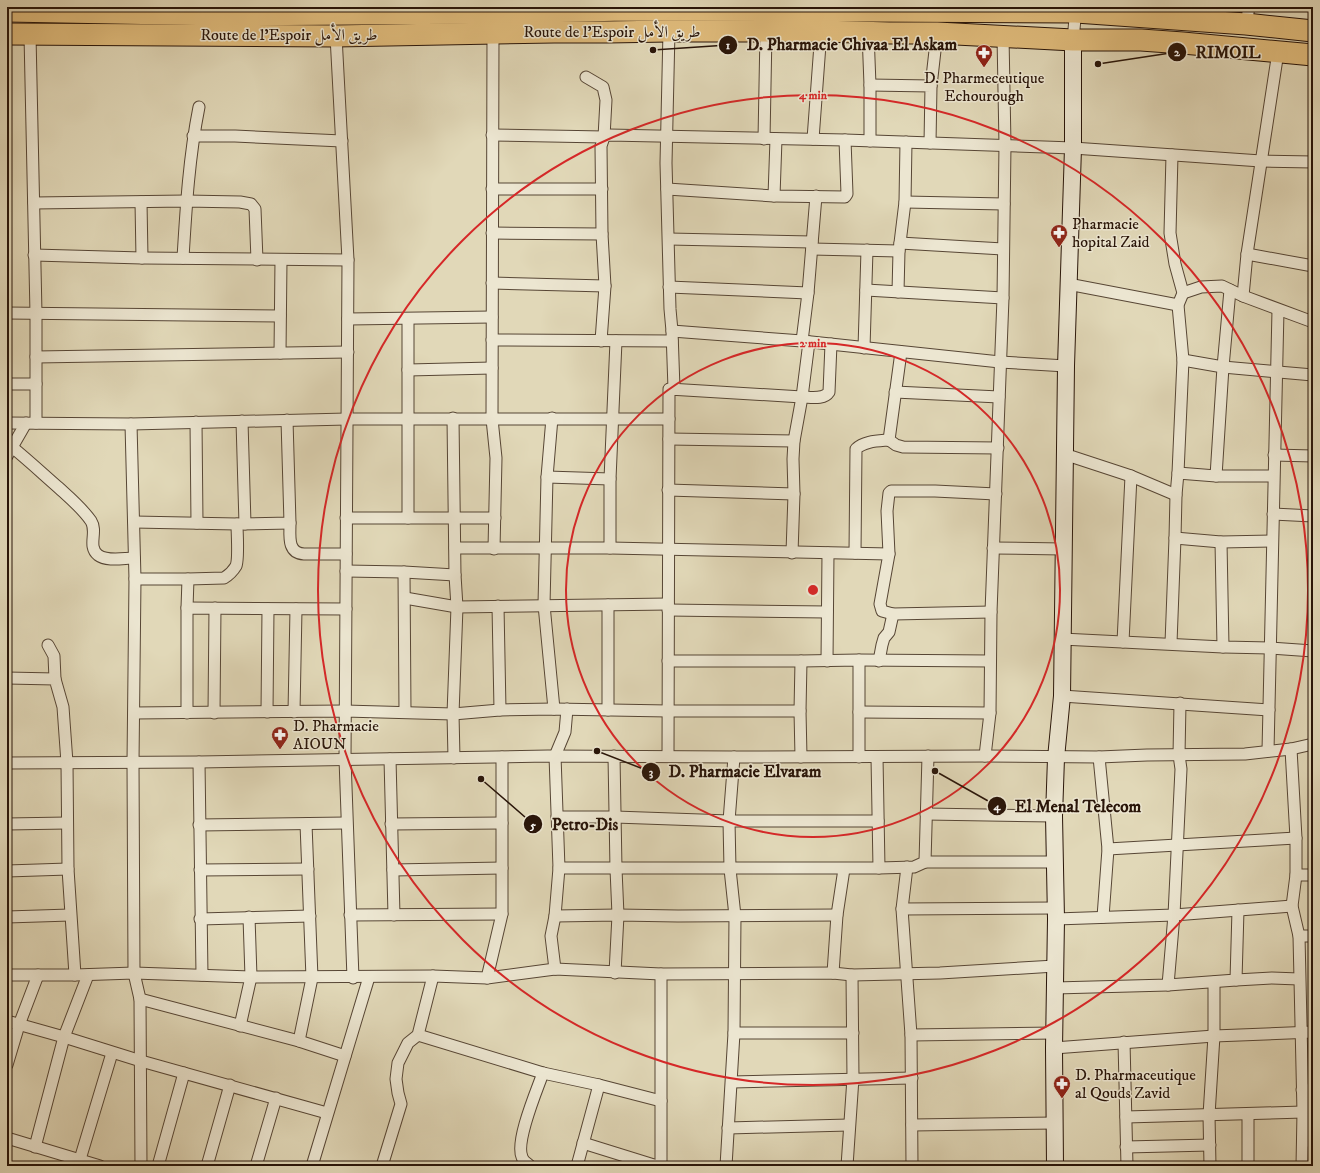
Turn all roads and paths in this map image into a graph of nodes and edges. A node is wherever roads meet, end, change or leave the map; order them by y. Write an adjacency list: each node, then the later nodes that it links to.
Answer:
1 (626, 8): 2 (highway, Route de l’Espoir طريق الأمل); 5 (highway, Route de l’Espoir طريق الأمل)
2 (671, 8): 3 (highway, Route de l’Espoir طريق الأمل)
3 (887, 9): 4 (highway, Route de l’Espoir طريق الأمل)
4 (1076, 9): 9 (highway, Route de l’Espoir طريق الأمل); 22 (street)
5 (493, 10): 8 (highway, Route de l’Espoir طريق الأمل)
6 (7, 11): 7 (highway, Route de l’Espoir طريق الأمل)
7 (224, 11): 8 (highway, Route de l’Espoir طريق الأمل)
8 (336, 11)
9 (1146, 12): 10 (highway, Route de l’Espoir طريق الأمل)
10 (1248, 15): 13 (highway, Route de l’Espoir طريق الأمل)
11 (669, 31): 14 (highway, Route de l’Espoir طريق الأمل); 15 (highway, Route de l’Espoir طريق الأمل); 31 (street)
12 (821, 31): 14 (highway, Route de l’Espoir طريق الأمل); 16 (highway, Route de l’Espoir طريق الأمل); 35 (street)
13 (1313, 31)
14 (766, 32): 33 (street)
15 (493, 33): 20 (highway, Route de l’Espoir طريق الأمل); 29 (street)
16 (868, 33): 17 (highway, Route de l’Espoir طريق الأمل); 26 (street)
17 (937, 33): 21 (highway, Route de l’Espoir طريق الأمل); 27 (street)
18 (7, 34): 19 (highway, Route de l’Espoir طريق الأمل)
19 (30, 35): 20 (highway, Route de l’Espoir طريق الأمل); 54 (street)
20 (336, 36): 38 (street)
21 (1003, 36): 22 (highway, Route de l’Espoir طريق الأمل); 41 (street)
22 (1073, 40): 23 (highway, Route de l’Espoir طريق الأمل); 42 (street)
23 (1278, 52): 24 (highway, Route de l’Espoir طريق الأمل); 44 (street)
24 (1313, 55)
25 (586, 77): 32 (street)
26 (870, 85): 27 (street); 37 (street)
27 (931, 86): 40 (street)
28 (199, 107): 30 (street)
29 (492, 134): 32 (street); 46 (street)
30 (193, 136): 38 (street); 51 (street)
31 (666, 136): 32 (street); 33 (street); 48 (street)
32 (604, 137): 47 (street)
33 (764, 139): 34 (street)
34 (776, 139): 35 (street); 49 (street)
35 (814, 139): 36 (street)
36 (845, 140): 37 (street); 50 (street)
37 (870, 140): 39 (street)
38 (342, 141): 69 (street)
39 (906, 142): 40 (street); 53 (street)
40 (930, 143): 41 (street)
41 (1005, 145): 42 (street); 55 (street)
42 (1073, 148): 43 (street); 72 (street)
43 (1172, 155): 44 (street); 79 (street)
44 (1261, 161): 45 (street); 63 (street)
45 (1313, 162)
46 (492, 189): 47 (street); 56 (street)
47 (602, 189): 57 (street)
48 (667, 189): 49 (street); 58 (street)
49 (774, 196): 50 (street)
50 (816, 196): 59 (street)
51 (186, 201): 52 (street); 66 (street); 67 (street)
52 (141, 202): 54 (street); 65 (street)
53 (905, 202): 55 (street); 60 (street)
54 (34, 203): 64 (street)
55 (1004, 204): 61 (street)
56 (492, 233): 57 (street); 71 (street)
57 (602, 234): 73 (street)
58 (669, 239): 59 (street); 74 (street)
59 (812, 246): 62 (street); 78 (street)
60 (900, 247): 61 (street); 62 (street); 77 (street)
61 (1003, 249): 81 (street)
62 (867, 250): 75 (street)
63 (1247, 254): 70 (street); 80 (street)
64 (34, 255): 65 (street); 85 (street)
65 (142, 258): 66 (street)
66 (183, 258): 67 (street)
67 (256, 260): 68 (street)
68 (281, 260): 69 (street); 86 (street)
69 (348, 260): 88 (street)
70 (1313, 266)
71 (492, 283): 73 (street); 87 (street)
72 (1068, 284): 82 (street); 104 (street)
73 (605, 286): 93 (street)
74 (669, 287): 78 (street); 91 (street)
75 (866, 290): 77 (street); 97 (street)
76 (1230, 290): 79 (street); 80 (street); 105 (street)
77 (898, 292): 81 (street)
78 (808, 293): 95 (street)
79 (1183, 293): 82 (street)
80 (1243, 296): 83 (street)
81 (1003, 298): 103 (street)
82 (1178, 305): 102 (street)
83 (1278, 310): 90 (street); 108 (street)
84 (7, 313): 85 (street)
85 (36, 314): 86 (street); 101 (street)
86 (280, 316): 100 (street)
87 (492, 317): 89 (street); 92 (street)
88 (348, 319): 89 (street); 98 (street)
89 (408, 319): 107 (street)
90 (1313, 322)
91 (672, 336): 94 (street); 95 (street); 112 (street)
92 (492, 340): 93 (street); 106 (street)
93 (601, 341): 94 (street)
94 (616, 341): 121 (street)
95 (805, 341): 96 (street); 115 (street)
96 (831, 344): 97 (street); 115 (street)
97 (864, 348): 99 (street)
98 (348, 352): 100 (street); 118 (street)
99 (900, 352): 103 (street); 113 (street)
100 (280, 354): 101 (street)
101 (36, 357): 111 (street)
102 (1183, 360): 105 (street); 137 (street)
103 (1000, 362): 104 (street); 114 (street)
104 (1066, 366): 134 (street)
105 (1222, 367): 108 (street); 139 (street)
106 (492, 368): 107 (street); 120 (street)
107 (408, 370): 119 (street)
108 (1276, 371): 109 (street); 135 (street)
109 (1313, 374)
110 (7, 384): 111 (street)
111 (36, 384): 127 (street)
112 (674, 389): 115 (street); 122 (street)
113 (895, 392): 114 (street); 130 (street)
114 (999, 397): 132 (street)
115 (802, 398): 131 (street)
116 (453, 418): 119 (street); 120 (street); 149 (street)
117 (552, 418): 120 (street); 121 (street); 141 (street)
118 (347, 419): 119 (street); 123 (street); 150 (street)
119 (408, 419): 151 (street)
120 (492, 419): 152 (street)
121 (613, 419): 122 (street); 142 (street)
122 (668, 419): 129 (street)
123 (287, 420): 124 (street); 155 (street)
124 (242, 421): 125 (street); 156 (street)
125 (196, 422): 128 (street); 154 (street)
126 (7, 423): 127 (street)
127 (31, 423): 128 (street); 133 (street)
128 (131, 424): 153 (street)
129 (668, 439): 131 (street); 143 (street)
130 (889, 440): 132 (street); 169 (street)
131 (794, 441): 144 (street)
132 (998, 448): 145 (street)
133 (9, 451): 172 (street)
134 (1064, 454): 138 (street); 165 (street)
135 (1274, 455): 136 (street); 140 (street)
136 (1313, 456)
137 (1178, 473): 139 (street); 146 (street)
138 (1131, 476): 146 (street); 193 (street)
139 (1216, 476): 140 (street)
140 (1273, 476): 147 (street)
141 (547, 477): 142 (street); 161 (street)
142 (610, 479): 162 (street)
143 (668, 490): 144 (street); 166 (street)
144 (794, 494): 167 (street)
145 (996, 494): 163 (street); 171 (street)
146 (1176, 495): 157 (street)
147 (1273, 514): 148 (street); 158 (street)
148 (1313, 516)
149 (454, 517): 151 (street); 152 (street); 160 (street)
150 (346, 518): 151 (street); 170 (street)
151 (408, 518)
152 (495, 518): 164 (street)
153 (134, 522): 154 (street); 172 (street)
154 (197, 523): 156 (street)
155 (290, 523): 156 (street); 170 (street)
156 (241, 524): 177 (street)
157 (1175, 538): 159 (street); 194 (street)
158 (1272, 541): 159 (street); 197 (street)
159 (1221, 542): 196 (street)
160 (454, 548): 164 (street); 175 (street)
161 (545, 548): 162 (street); 164 (street); 179 (street)
162 (610, 548): 166 (street)
163 (994, 548): 165 (street); 190 (street)
164 (494, 549)
165 (1063, 549): 192 (street)
166 (668, 550): 167 (street); 183 (street)
167 (792, 553): 168 (street)
168 (828, 553): 169 (street); 189 (street)
169 (855, 553): 171 (street)
170 (346, 554): 173 (street)
171 (889, 554): 191 (street)
172 (134, 558): 176 (street)
173 (346, 571): 174 (street); 188 (street)
174 (404, 572): 175 (street); 178 (street)
175 (455, 575): 182 (street)
176 (135, 579): 177 (street); 222 (street)
177 (188, 579): 184 (street)
178 (405, 598): 182 (street); 219 (street)
179 (544, 605): 180 (street); 181 (street); 209 (street)
180 (608, 605): 183 (street); 212 (street)
181 (498, 606): 182 (street); 211 (street)
182 (457, 607): 225 (street)
183 (668, 607): 189 (street); 201 (street)
184 (187, 608): 185 (street); 223 (street)
185 (215, 608): 186 (street); 224 (street)
186 (268, 608): 187 (street); 217 (street)
187 (296, 609): 188 (street); 218 (street)
188 (346, 609): 214 (street)
189 (827, 612): 203 (street)
190 (991, 612): 191 (street); 204 (street)
191 (893, 614): 200 (street)
192 (1062, 639): 193 (street); 207 (street)
193 (1123, 642): 194 (street)
194 (1171, 643): 196 (street)
195 (48, 645): 206 (street)
196 (1223, 647): 197 (street)
197 (1270, 648): 198 (street); 213 (street)
198 (1313, 651)
199 (860, 660): 200 (street); 203 (street); 220 (street)
200 (879, 660): 204 (street)
201 (668, 661): 202 (street); 215 (street)
202 (801, 661): 203 (street); 216 (street)
203 (827, 661)
204 (990, 661): 221 (street)
205 (7, 678): 206 (street)
206 (55, 679): 248 (street)
207 (1062, 696): 208 (street); 242 (street)
208 (1180, 703): 213 (street); 235 (street)
209 (554, 709): 210 (street); 211 (street)
210 (567, 709): 212 (street); 229 (street)
211 (500, 710): 225 (street)
212 (608, 710): 215 (street)
213 (1269, 710): 228 (street)
214 (345, 711): 218 (street); 219 (street); 243 (street)
215 (668, 711): 216 (street); 231 (street)
216 (800, 711): 238 (street)
217 (267, 712): 218 (street); 224 (street)
218 (294, 712)
219 (405, 712): 225 (street)
220 (859, 712): 221 (street); 239 (street)
221 (990, 712): 234 (street)
222 (134, 713): 223 (street); 245 (street)
223 (187, 713): 224 (street)
224 (214, 713)
225 (453, 714): 241 (street)
226 (1313, 744): 227 (street)
227 (1291, 749): 228 (street); 262 (street)
228 (1268, 751): 235 (street)
229 (555, 756): 230 (street); 236 (street); 251 (street)
230 (614, 756): 231 (street); 252 (street)
231 (668, 756): 237 (street)
232 (878, 756): 233 (street); 239 (street); 254 (street)
233 (928, 756): 234 (street); 249 (street)
234 (985, 756): 242 (street)
235 (1179, 756): 240 (street); 263 (street)
236 (502, 757): 241 (street); 257 (street)
237 (734, 757): 238 (street); 253 (street)
238 (801, 757): 239 (street)
239 (859, 757)
240 (1099, 757): 242 (street); 264 (street)
241 (454, 758): 244 (street)
242 (1056, 758): 250 (street)
243 (345, 759): 244 (street); 246 (street); 256 (street)
244 (390, 759): 260 (street)
245 (133, 762): 246 (street); 248 (street); 303 (street)
246 (199, 762): 261 (street)
247 (7, 763): 248 (street)
248 (67, 763): 255 (street)
249 (926, 814): 250 (street); 265 (street)
250 (1054, 816): 266 (street)
251 (557, 817): 252 (street); 269 (street)
252 (615, 817): 253 (street); 274 (street)
253 (729, 821): 254 (street); 275 (street)
254 (878, 821): 271 (street)
255 (67, 823): 258 (street); 272 (street)
256 (346, 823): 259 (street); 287 (street)
257 (502, 823): 260 (street); 268 (street)
258 (7, 824)
259 (306, 824): 261 (street); 273 (street)
260 (390, 824): 278 (street)
261 (199, 825): 277 (street)
262 (1296, 838): 263 (street); 280 (street)
263 (1176, 845): 264 (street); 291 (street)
264 (1108, 849): 296 (street)
265 (925, 862): 266 (street); 267 (street)
266 (1054, 862): 284 (street)
267 (907, 867): 271 (street); 282 (street)
268 (502, 868): 278 (street); 285 (street)
269 (559, 868): 274 (street); 293 (street)
270 (844, 868): 271 (street); 275 (street); 290 (street)
271 (879, 868)
272 (68, 869): 276 (street); 286 (street)
273 (308, 869): 277 (street); 292 (street)
274 (616, 869): 275 (street); 289 (street)
275 (730, 869): 294 (street)
276 (7, 870)
277 (200, 870): 298 (street)
278 (392, 870): 288 (street)
279 (1313, 874): 280 (street)
280 (1296, 875): 281 (street)
281 (1292, 906): 283 (street); 299 (street)
282 (902, 909): 284 (street); 307 (street)
283 (1238, 910): 291 (street); 322 (street)
284 (1056, 913): 296 (street); 301 (street)
285 (502, 914): 288 (street); 320 (street)
286 (70, 915): 297 (street); 311 (street)
287 (350, 915): 288 (street); 319 (street)
288 (394, 915)
289 (618, 915): 293 (street); 294 (street); 304 (street)
290 (837, 915): 294 (street); 306 (street)
291 (1174, 915): 296 (street); 324 (street)
292 (310, 916): 295 (street); 318 (street)
293 (555, 916): 302 (street)
294 (735, 916): 305 (street)
295 (249, 917): 298 (street); 316 (street)
296 (1103, 917)
297 (7, 918)
298 (200, 919): 313 (street)
299 (1299, 936): 300 (street); 321 (street)
300 (1313, 936)
301 (1055, 966): 307 (street); 325 (street)
302 (556, 969): 304 (street); 320 (street)
303 (134, 973): 312 (street); 313 (street); 326 (street)
304 (615, 973): 308 (street)
305 (734, 973): 306 (street); 308 (street); 331 (street)
306 (833, 973): 314 (street)
307 (906, 973): 314 (street); 335 (street)
308 (661, 974): 354 (street)
309 (7, 975): 310 (street)
310 (38, 975): 311 (street); 328 (street)
311 (75, 975): 312 (street)
312 (88, 975): 337 (street)
313 (202, 975): 316 (street)
314 (852, 975): 332 (street)
315 (433, 976): 317 (street); 320 (street); 334 (street)
316 (251, 977): 318 (street); 329 (street)
317 (369, 977): 319 (street); 342 (street)
318 (312, 978): 319 (street); 339 (street)
319 (353, 978)
320 (487, 978)
321 (1299, 979): 322 (street); 333 (street)
322 (1236, 980): 323 (street)
323 (1214, 982): 324 (street); 336 (street)
324 (1168, 985): 325 (street)
325 (1055, 988): 338 (street)
326 (140, 999): 329 (street); 343 (street)
327 (7, 1021): 328 (street)
328 (20, 1025): 337 (street); 344 (street)
329 (240, 1026): 339 (street)
330 (1313, 1032): 333 (street)
331 (734, 1033): 332 (street); 349 (street)
332 (853, 1033): 347 (street)
333 (1300, 1033): 336 (street); 352 (street)
334 (418, 1035): 346 (street); 377 (street)
335 (911, 1035): 338 (street); 348 (street)
336 (1214, 1036): 340 (street); 358 (street)
337 (64, 1037): 341 (street); 367 (street)
338 (1055, 1040): 340 (street); 360 (street)
339 (299, 1041): 342 (street)
340 (1124, 1042): 359 (street)
341 (112, 1053): 343 (street); 370 (street)
342 (345, 1056): 356 (street)
343 (141, 1061): 345 (street); 372 (street)
344 (7, 1066)
345 (184, 1073): 350 (street); 373 (street)
346 (543, 1073): 351 (street); 378 (street)
347 (853, 1078): 348 (street); 349 (street); 361 (street)
348 (912, 1078): 362 (street)
349 (732, 1082): 363 (street)
350 (230, 1085): 353 (street); 374 (street)
351 (599, 1085): 354 (street); 366 (street)
352 (1308, 1090): 355 (street)
353 (276, 1098): 356 (street); 375 (street)
354 (661, 1101): 381 (street)
355 (1302, 1112): 357 (street); 365 (street)
356 (327, 1113): 376 (street)
357 (1248, 1114): 358 (street); 388 (street)
358 (1209, 1115): 359 (street); 368 (street)
359 (1126, 1117): 369 (street)
360 (1056, 1123): 362 (street); 385 (street)
361 (850, 1125): 363 (street); 383 (street)
362 (912, 1125): 384 (street)
363 (728, 1128): 382 (street)
364 (7, 1138): 367 (street)
365 (1308, 1141): 389 (street)
366 (583, 1143): 379 (street); 380 (street)
367 (34, 1146): 370 (street)
368 (1210, 1146): 369 (street); 387 (street)
369 (1126, 1147): 386 (street)
370 (79, 1163): 371 (street)
371 (100, 1166)
372 (141, 1166)
373 (158, 1166)
374 (207, 1166)
375 (256, 1166)
376 (312, 1166)
377 (382, 1166)
378 (530, 1166)
379 (577, 1166)
380 (656, 1166)
381 (662, 1166)
382 (726, 1166)
383 (847, 1166)
384 (912, 1166)
385 (1055, 1166)
386 (1127, 1166)
387 (1210, 1166)
388 (1248, 1166)
389 (1302, 1166)

